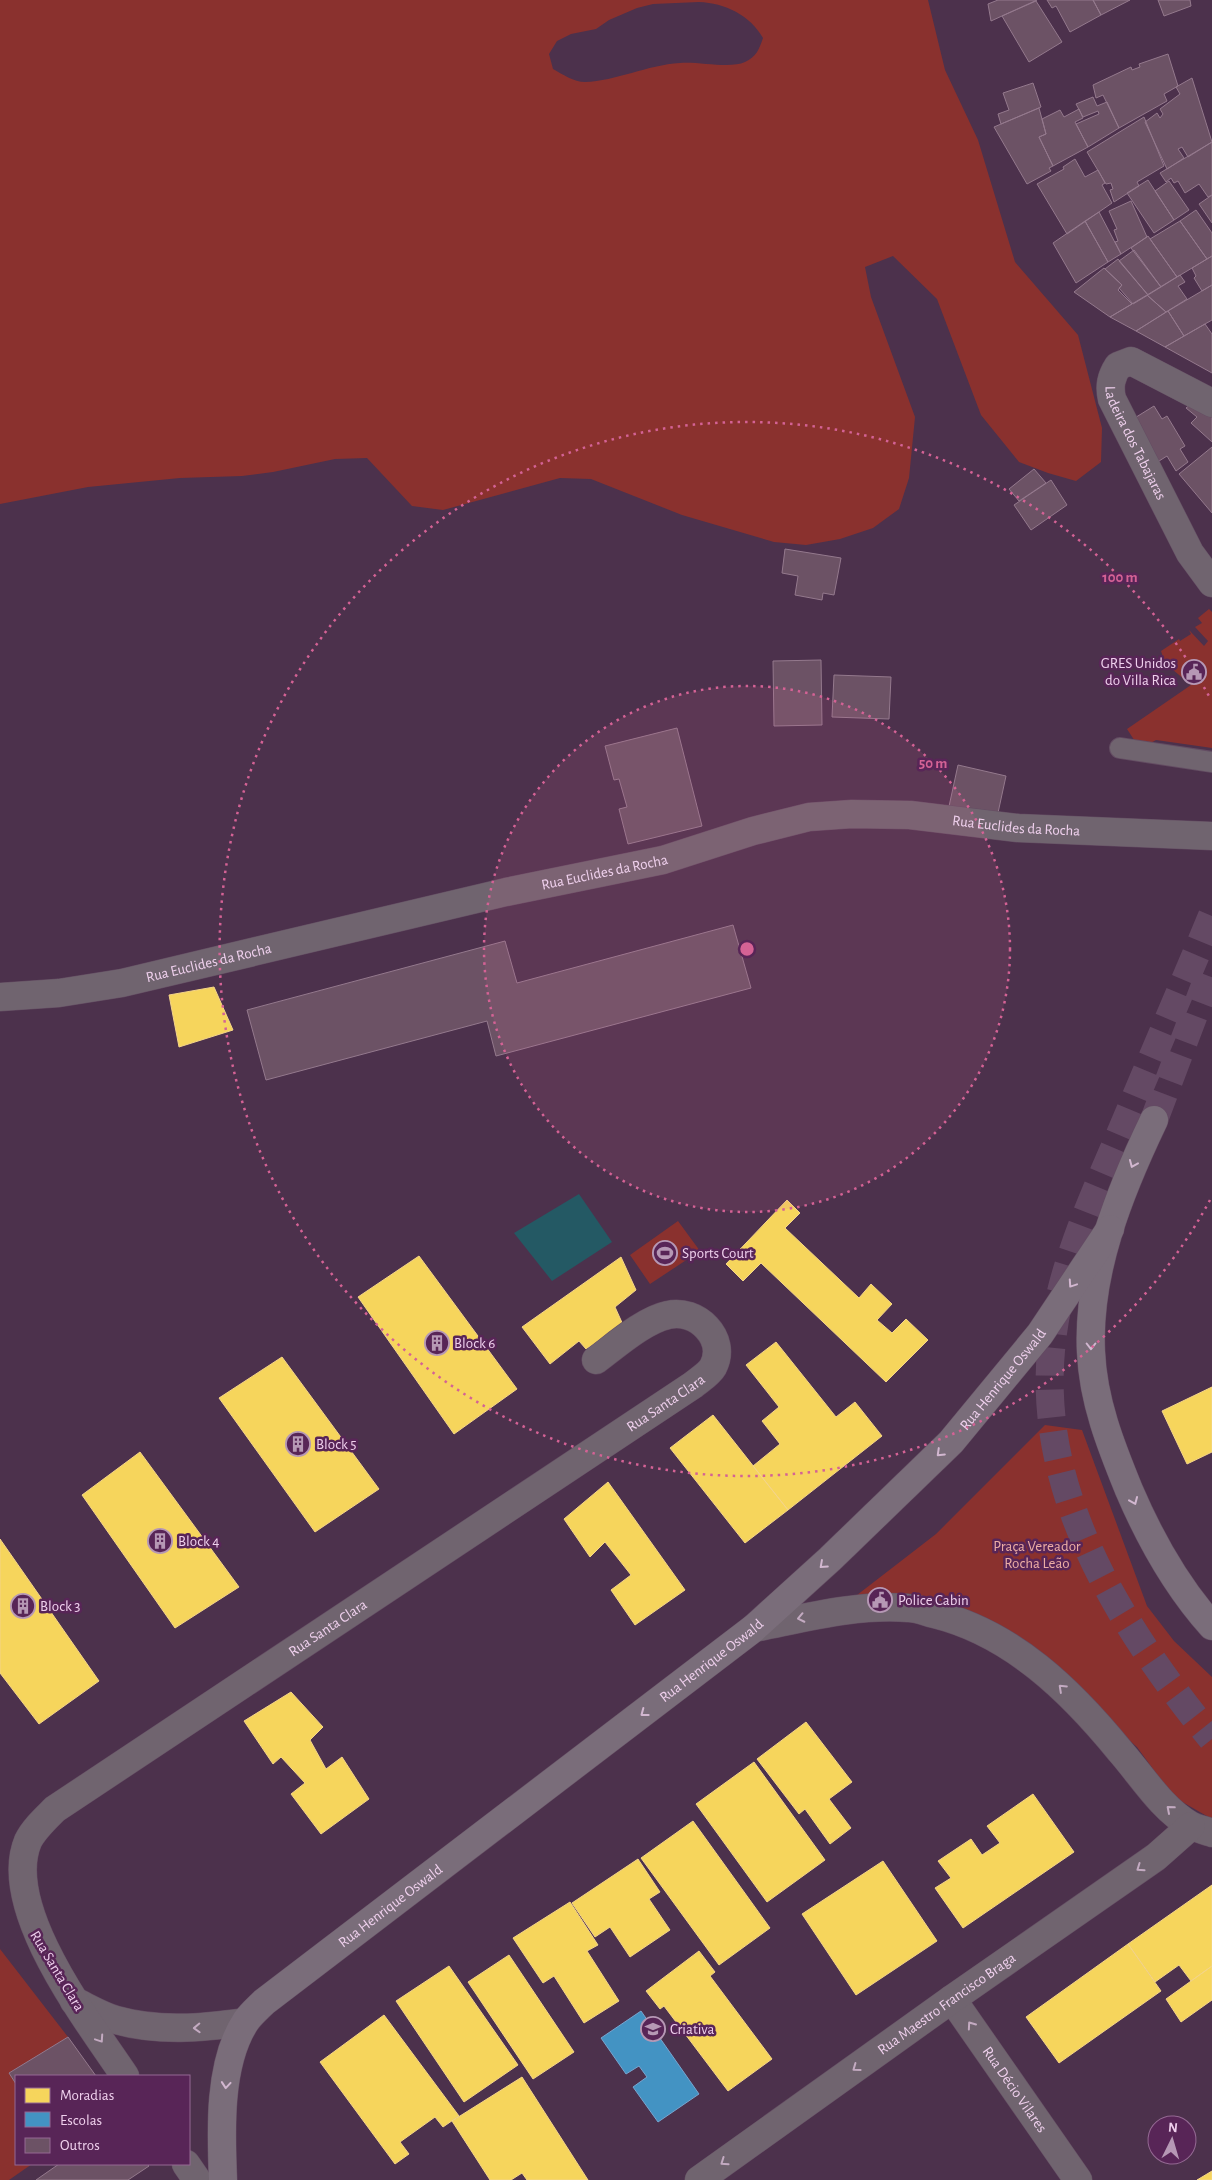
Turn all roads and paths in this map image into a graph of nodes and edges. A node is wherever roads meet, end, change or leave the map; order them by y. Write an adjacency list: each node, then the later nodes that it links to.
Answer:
1 (1212, 404): 2 (street, Ladeira dos Tabajaras)
2 (1212, 583)
3 (1120, 748): 4 (lane)
4 (1212, 762)
5 (1212, 836): 6 (street, Rua Euclides da Rocha)
6 (0, 996)
7 (1154, 1120): 8 (main road, one-way to 8)
8 (1110, 1229): 10 (main road, one-way to 10); 11 (main road, Rua Henrique Oswald, one-way to 11)
9 (596, 1360): 14 (street, Rua Santa Clara)
10 (1212, 1626)
11 (754, 1628): 12 (street, one-way to 11); 15 (main road, Rua Henrique Oswald, one-way to 15)
12 (1202, 1829): 13 (street, Rua Maestro Francisco Braga, one-way to 13)
13 (952, 1999): 20 (street, Rua Maestro Francisco Braga, one-way to 20); 21 (street, Rua Décio Vilares, one-way to 13)
14 (74, 2001): 15 (street, one-way to 14); 16 (street, Rua Santa Clara, one-way to 16)
15 (245, 2022): 19 (main road, Rua Henrique Oswald, one-way to 19)
16 (124, 2075)
17 (187, 2165): 18 (street)
18 (198, 2180)
19 (223, 2180)
20 (699, 2180)
21 (1078, 2180)

